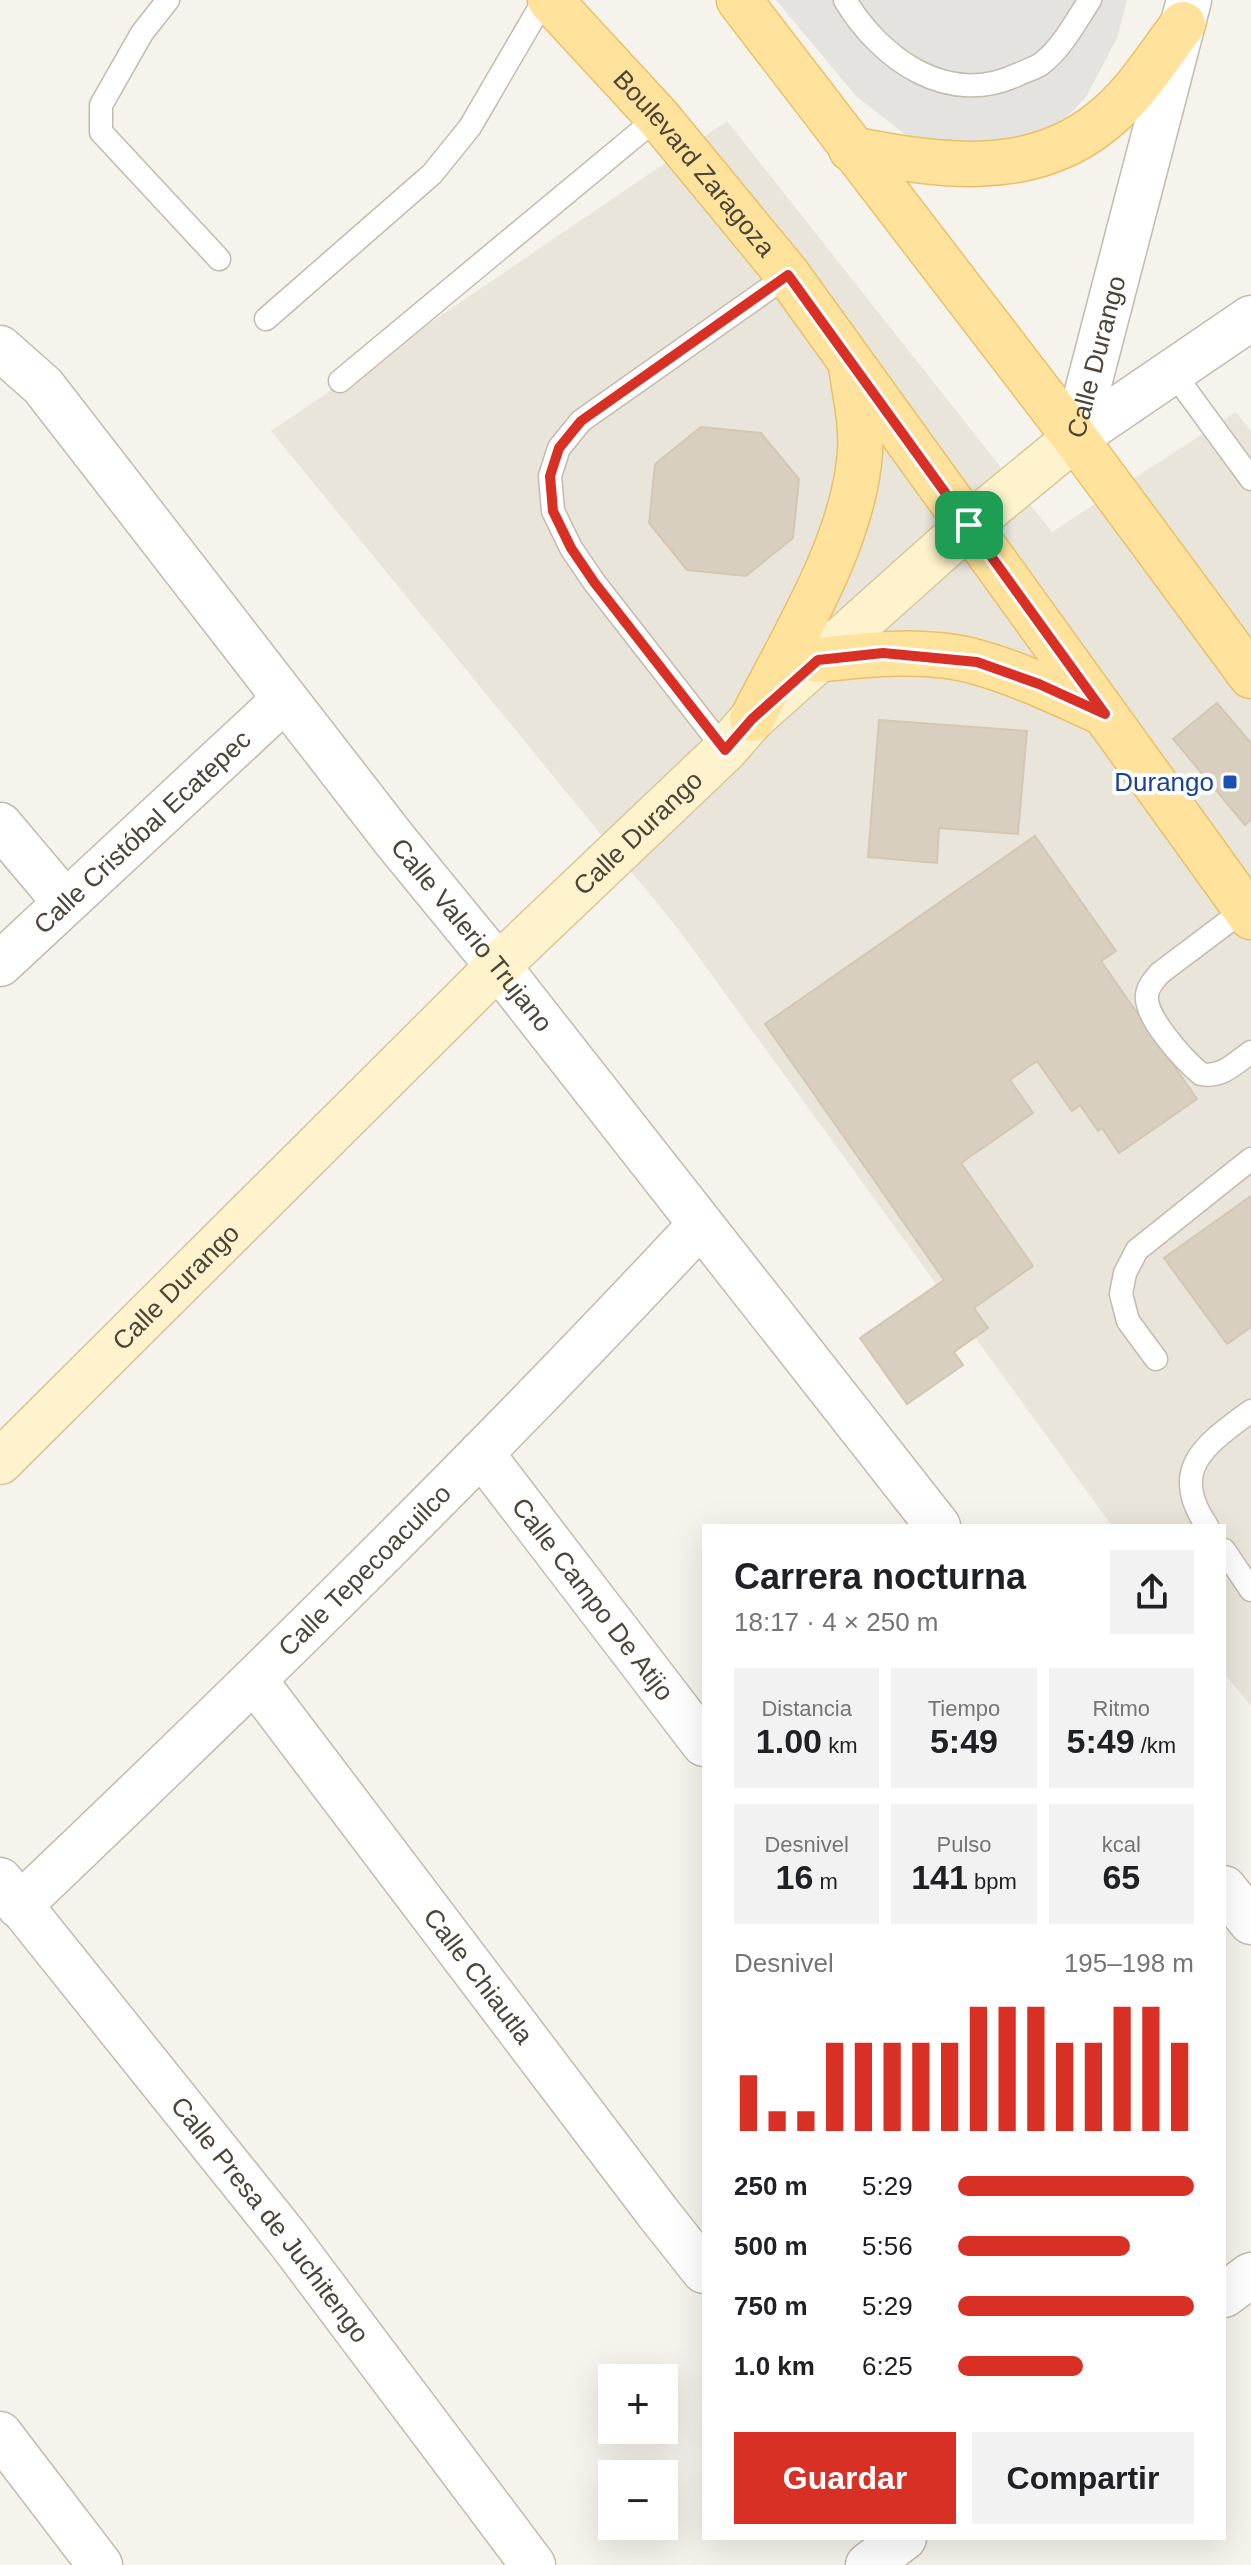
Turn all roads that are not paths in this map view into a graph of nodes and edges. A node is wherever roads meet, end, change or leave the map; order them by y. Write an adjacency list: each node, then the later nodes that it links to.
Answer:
1 (168, 0): 10 (lane)
2 (544, 0): 13 (lane)
3 (550, 0): 8 (main road, Boulevard Zaragoza)
4 (739, 0): 9 (main road)
5 (845, 0): 6 (lane)
6 (1090, 0)
7 (1186, 12): 9 (main road); 18 (street, Calle Durango)
8 (658, 117): 11 (main road, Boulevard Zaragoza); 17 (lane)
9 (851, 149): 18 (main road)
10 (219, 259)
11 (788, 275): 15 (main road, Boulevard Zaragoza); 25 (lane)
12 (1251, 318): 16 (street)
13 (266, 319)
14 (0, 348): 23 (street, Calle Valerio Trujano)
15 (851, 364): 20 (main road, Boulevard Zaragoza); 25 (main road)
16 (1172, 371): 18 (street); 19 (lane)
17 (340, 381)
18 (1075, 438): 20 (main road, Calle Durango); 22 (main road)
19 (1251, 479)
20 (969, 525): 21 (main road, Calle Durango); 24 (main road, Boulevard Zaragoza)
21 (818, 660): 24 (main road); 25 (main road, Calle Durango)
22 (1251, 676)
23 (285, 699): 27 (street, Calle Cristóbal Ecatepec); 30 (street, Calle Valerio Trujano)
24 (1105, 714): 28 (main road, Boulevard Zaragoza)
25 (739, 735): 30 (main road, Calle Durango)
26 (0, 825): 27 (street)
27 (65, 902): 29 (street, Calle Cristóbal Ecatepec)
28 (1248, 913): 31 (lane)
29 (0, 964)
30 (498, 966): 33 (street, Calle Valerio Trujano); 37 (main road, Calle Durango)
31 (1251, 1052)
32 (1251, 1159): 34 (lane)
33 (700, 1225): 36 (street, Calle Tepecoacuilco); 38 (street, Calle Valerio Trujano)
34 (1156, 1359)
35 (1251, 1411): 39 (lane)
36 (481, 1453): 42 (street, Calle Tepecoacuilco); 43 (street, Calle Campo De Atijo)
37 (0, 1462)
38 (936, 1524)
39 (1206, 1524)
40 (1226, 1553): 41 (lane)
41 (1251, 1590)
42 (255, 1681): 45 (street, Calle Tepecoacuilco); 47 (street, Calle Chiautla)
43 (702, 1741)
44 (1226, 1891): 46 (street)
45 (10, 1893): 53 (street, Calle Presa de Juchitengo)
46 (1251, 1922)
47 (702, 2268)
48 (1251, 2275): 49 (street)
49 (1226, 2294)
50 (0, 2434): 52 (street)
51 (901, 2540): 54 (street)
52 (100, 2565)
53 (533, 2565)
54 (868, 2565)

